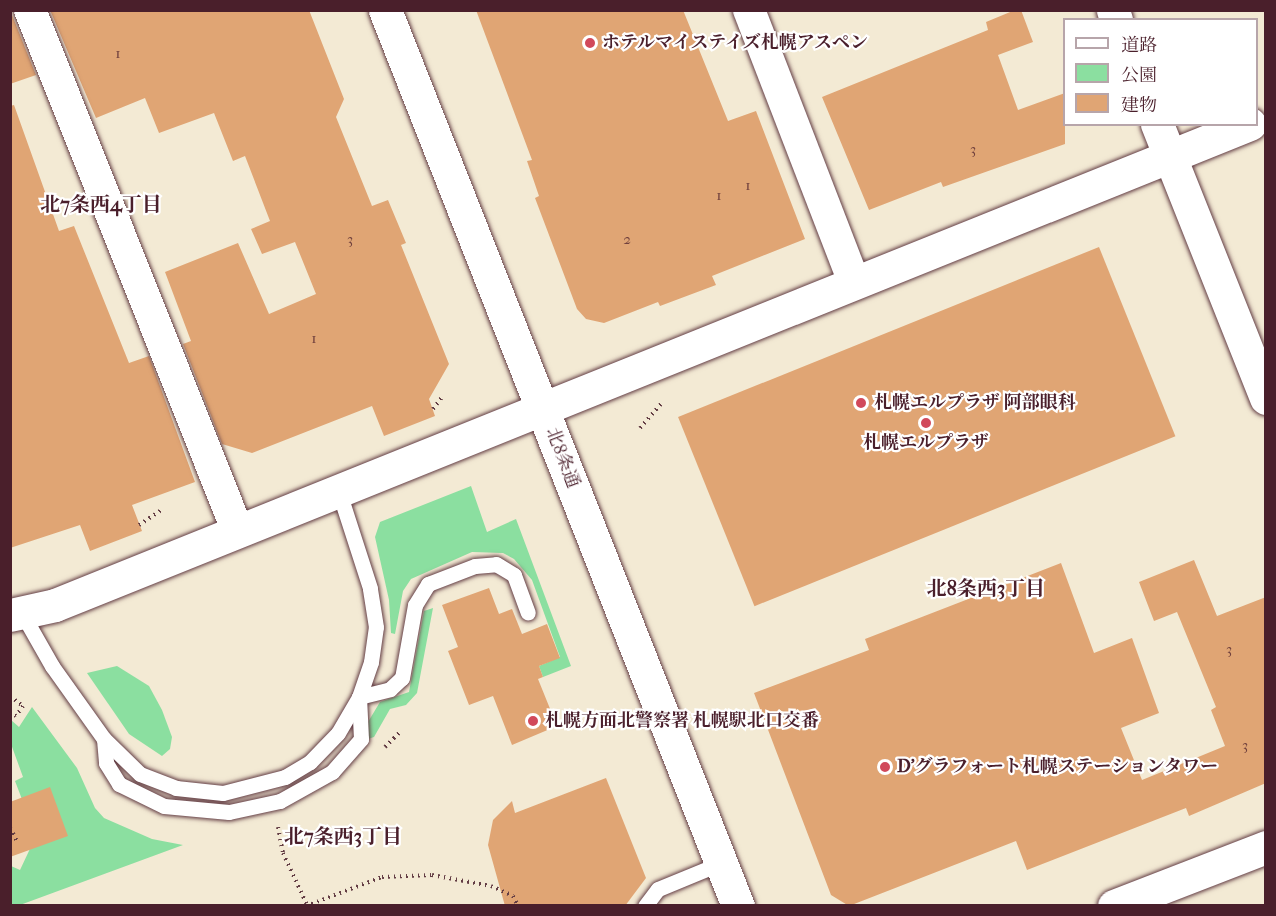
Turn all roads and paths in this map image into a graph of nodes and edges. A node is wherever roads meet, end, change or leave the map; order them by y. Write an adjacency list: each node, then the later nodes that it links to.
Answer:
1 (30, 10): 17 (street)
2 (385, 10): 11 (street, 北8条通)
3 (749, 10): 7 (street)
4 (1158, 126): 6 (street)
5 (1245, 126): 6 (street)
6 (1170, 156): 7 (street); 9 (street)
7 (854, 282): 11 (street)
8 (442, 397): 12 (path)
9 (1266, 398)
10 (663, 402): 13 (path)
11 (542, 408): 14 (street); 28 (street, 北8条通)
12 (433, 409)
13 (640, 428)
14 (339, 492): 17 (street); 21 (lane)
15 (163, 508): 16 (path)
16 (139, 525)
17 (238, 531): 19 (street)
18 (528, 613): 21 (lane)
19 (17, 615): 23 (lane)
20 (10, 696): 22 (path)
21 (359, 697): 23 (lane); 23 (lane)
22 (10, 712)
23 (104, 739)
24 (278, 826): 29 (path)
25 (10, 828): 26 (path)
26 (18, 843)
27 (1266, 847): 33 (street)
28 (721, 863): 31 (lane); 32 (street, 北8条通)
29 (306, 905): 30 (path)
30 (518, 906)
31 (645, 906)
32 (738, 906)
33 (1114, 906)

